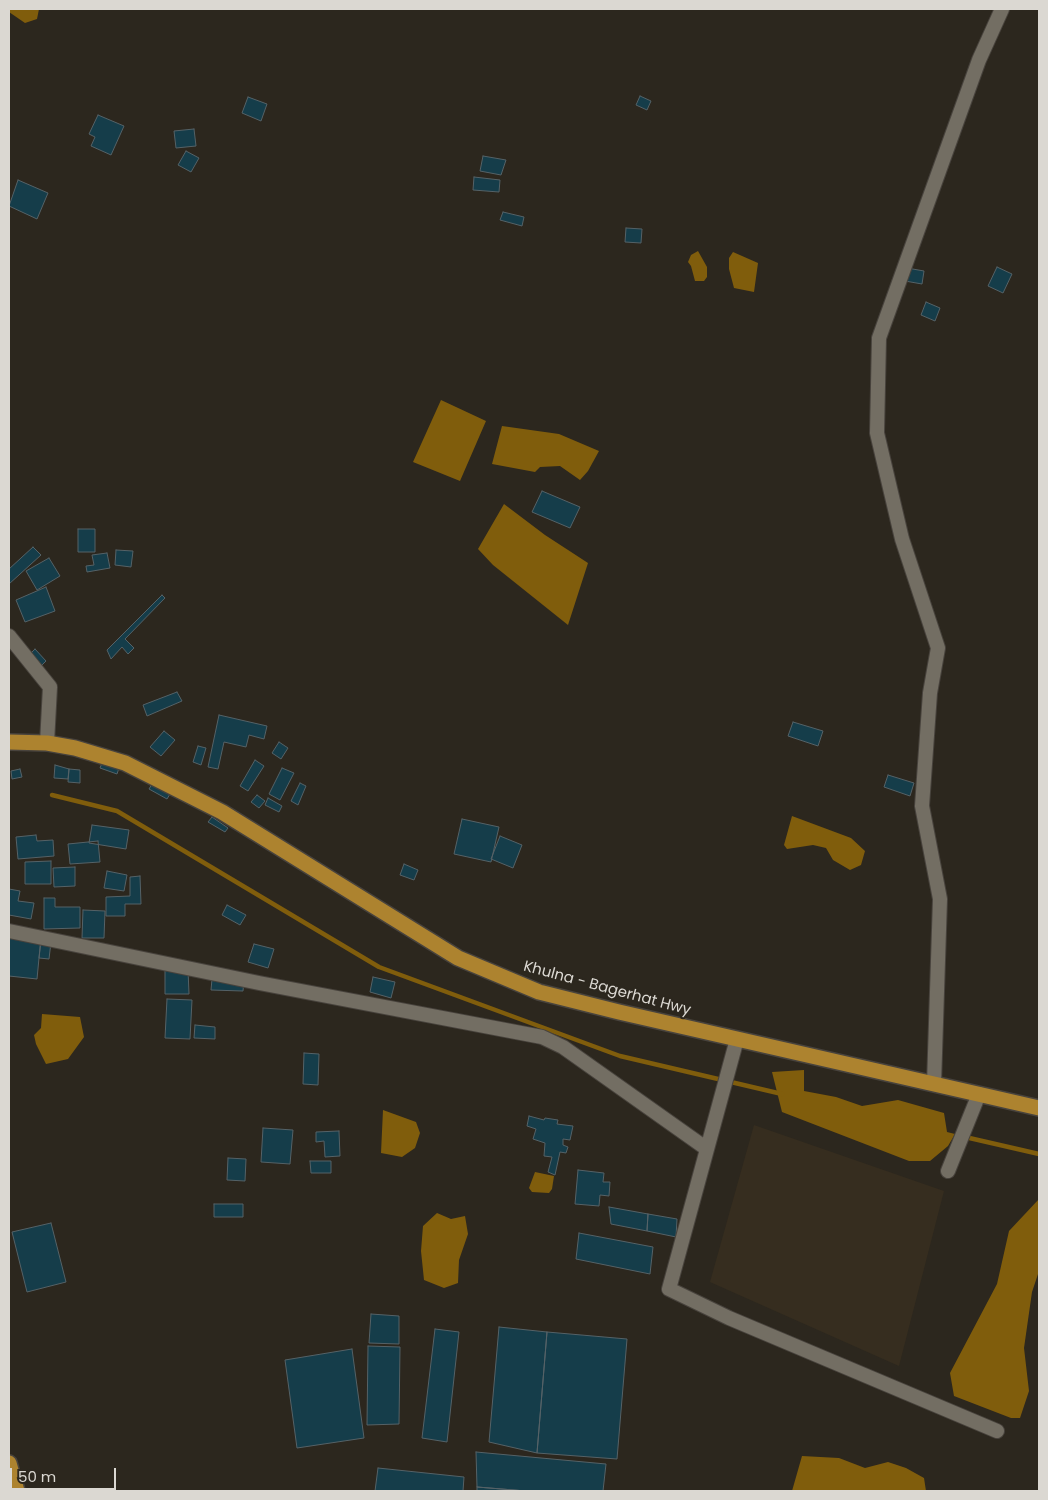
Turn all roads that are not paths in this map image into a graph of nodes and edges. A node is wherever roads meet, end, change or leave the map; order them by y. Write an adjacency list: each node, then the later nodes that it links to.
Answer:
1 (1002, 9): 7 (street)
2 (9, 636): 4 (street)
3 (9, 742): 4 (highway, Khulna - Bagerhat Hwy)
4 (47, 743): 6 (highway, Khulna - Bagerhat Hwy)
5 (9, 931): 10 (street)
6 (737, 1039): 7 (highway, Khulna - Bagerhat Hwy); 10 (street)
7 (934, 1084): 8 (highway, Khulna - Bagerhat Hwy)
8 (979, 1094): 9 (highway, Khulna - Bagerhat Hwy); 11 (street)
9 (1039, 1108)
10 (707, 1149): 12 (street)
11 (948, 1171)
12 (997, 1431)
13 (9, 1463): 14 (highway)
14 (17, 1491)

